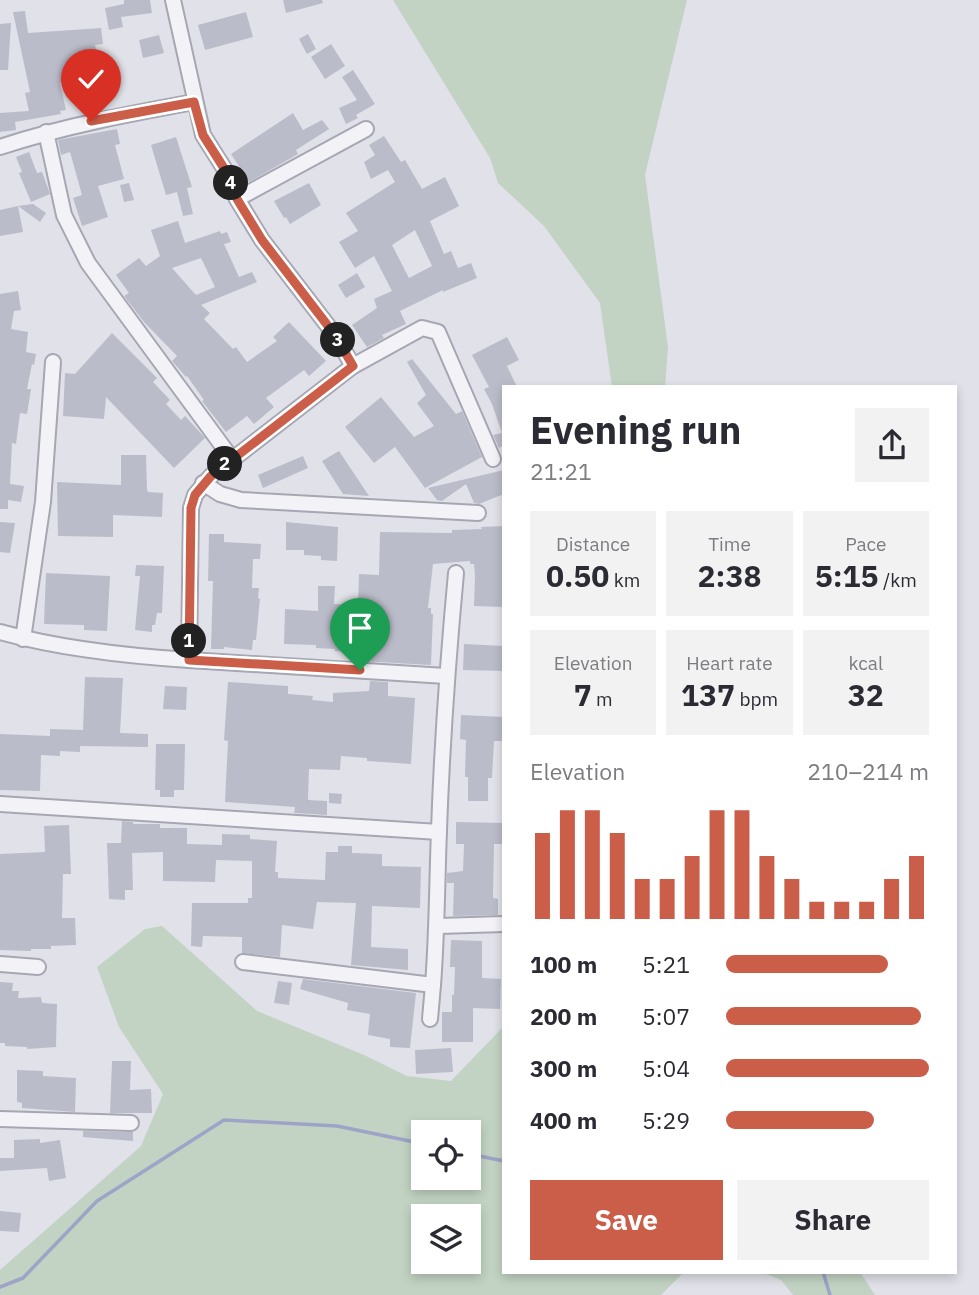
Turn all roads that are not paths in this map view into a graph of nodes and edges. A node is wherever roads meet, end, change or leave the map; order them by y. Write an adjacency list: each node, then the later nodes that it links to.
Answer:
1 (173, 0): 2 (street)
2 (194, 102): 4 (street); 6 (street)
3 (366, 129): 6 (street)
4 (46, 132): 5 (street); 9 (street)
5 (0, 147)
6 (237, 199): 8 (street)
7 (53, 362): 15 (street)
8 (353, 366): 9 (street); 10 (street)
9 (232, 459): 11 (street)
10 (493, 459)
11 (203, 483): 12 (street); 16 (street)
12 (478, 513)
13 (456, 573): 17 (street)
14 (0, 632): 15 (street)
15 (23, 639): 16 (street)
16 (189, 660): 17 (street)
17 (446, 676): 19 (street)
18 (0, 804): 19 (street)
19 (439, 832): 21 (street)
20 (502, 924): 21 (street)
21 (438, 926): 25 (street)
22 (243, 962): 25 (street)
23 (0, 964): 24 (street)
24 (38, 967)
25 (433, 985): 26 (street)
26 (430, 1019)
27 (0, 1119): 28 (street)
28 (131, 1123)

